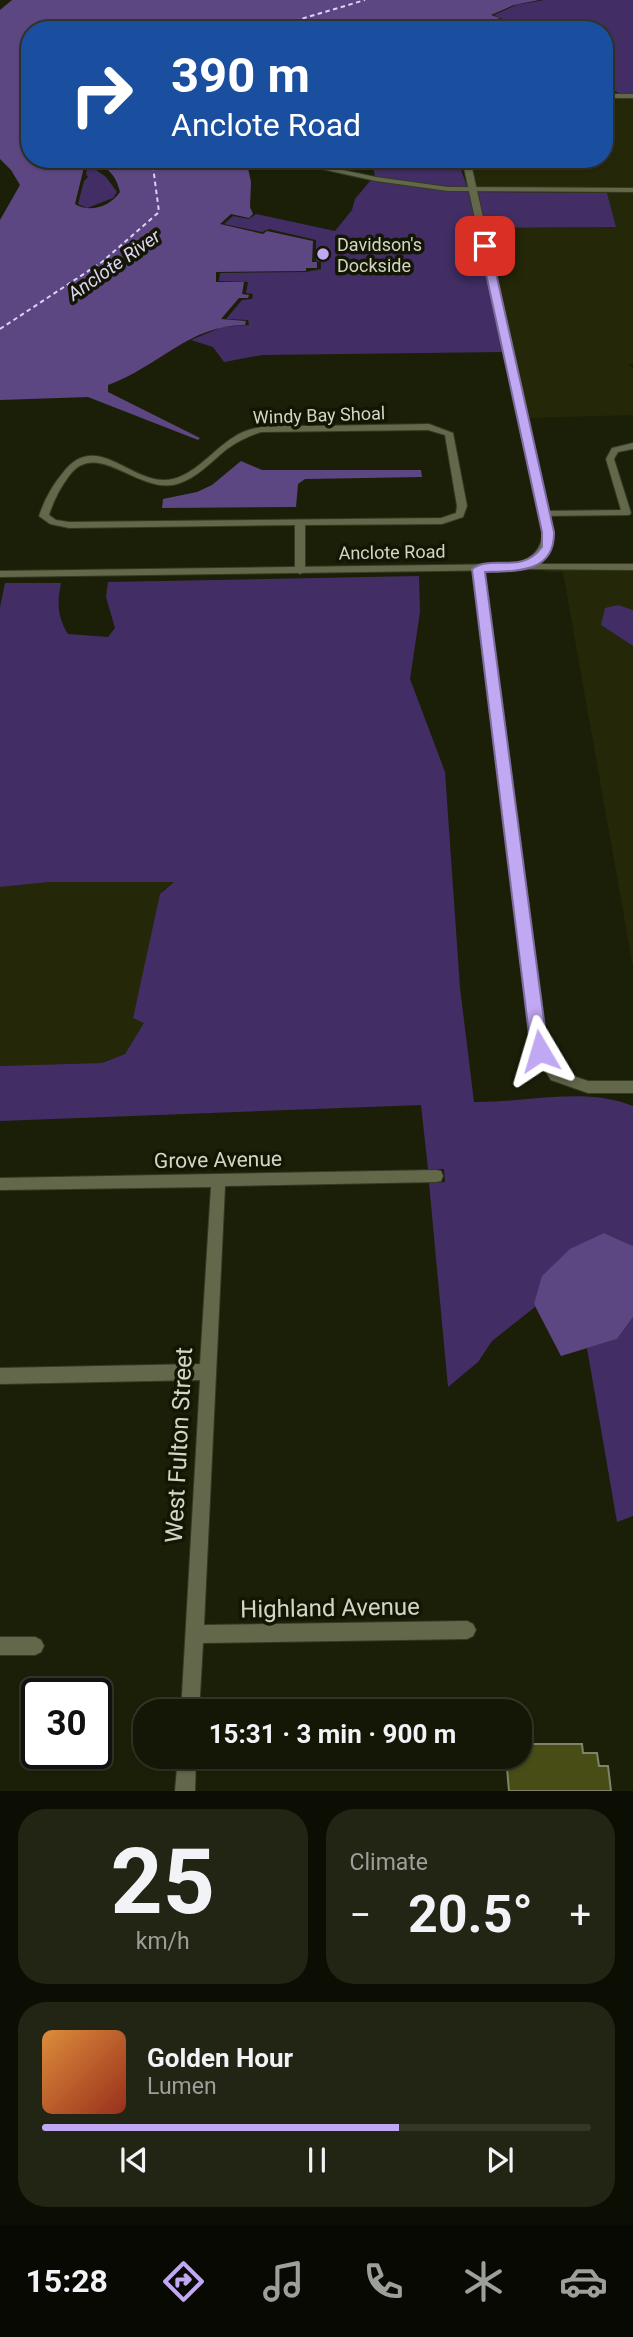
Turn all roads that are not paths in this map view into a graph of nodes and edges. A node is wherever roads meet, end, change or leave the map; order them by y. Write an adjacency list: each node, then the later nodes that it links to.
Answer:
1 (613, 96): 2 (street)
2 (633, 96)
3 (321, 168): 6 (street)
4 (468, 168): 6 (street)
5 (633, 190): 6 (street)
6 (473, 191): 9 (street)
7 (633, 446): 8 (street)
8 (629, 513): 9 (street)
9 (544, 514): 12 (street)
10 (300, 522): 10 (street, Windy Bay Shoal); 14 (street)
11 (633, 567): 12 (street)
12 (519, 568): 13 (street, Anclote Road)
13 (478, 569): 14 (street, Anclote Road); 16 (street)
14 (300, 571): 15 (street, Anclote Road)
15 (0, 574)
16 (633, 1087)
17 (436, 1176): 18 (street, Grove Avenue)
18 (218, 1182): 19 (street, Grove Avenue); 20 (street, West Fulton Street)
19 (0, 1184)
20 (208, 1372): 21 (street); 23 (street, West Fulton Street)
21 (0, 1376)
22 (467, 1630): 23 (street, Highland Avenue)
23 (194, 1634): 26 (street, West Fulton Street)
24 (0, 1646): 25 (street)
25 (35, 1646)
26 (191, 1699)
27 (186, 1769): 28 (street)
28 (185, 1791)

